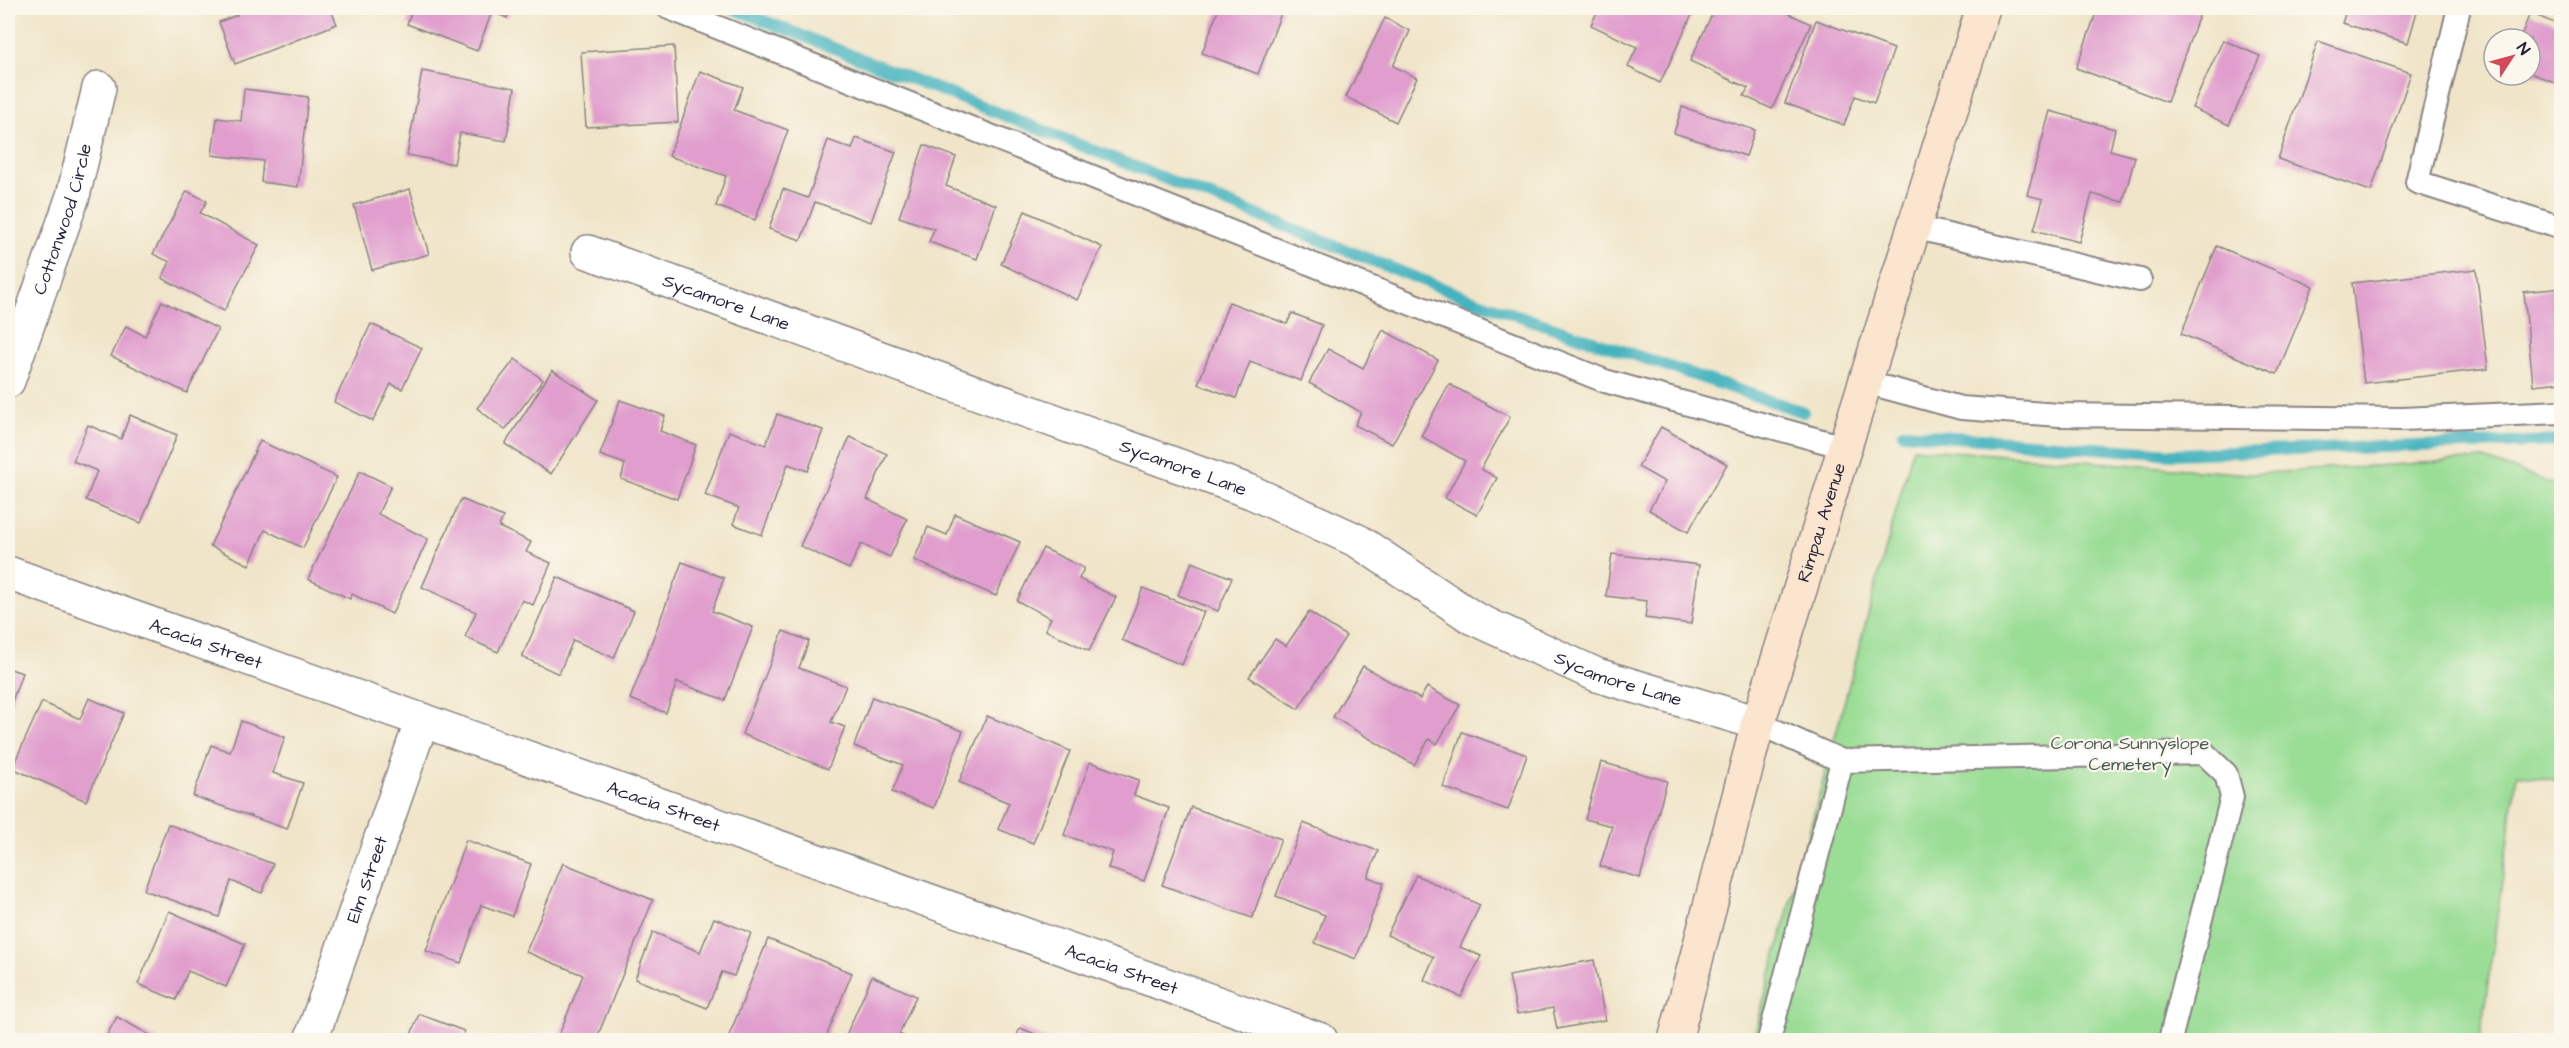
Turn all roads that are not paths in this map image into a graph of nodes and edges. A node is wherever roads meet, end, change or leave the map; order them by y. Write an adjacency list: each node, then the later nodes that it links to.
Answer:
1 (669, 8): 12 (lane)
2 (1983, 8): 5 (main road, Rimpau Avenue)
3 (2459, 8): 6 (lane)
4 (99, 88): 9 (street, Cottonwood Circle)
5 (1913, 227): 8 (lane); 10 (main road, Rimpau Avenue)
6 (2562, 228)
7 (588, 252): 15 (street, Sycamore Lane)
8 (2140, 280)
9 (8, 381)
10 (1864, 382): 11 (lane); 12 (main road, Rimpau Avenue)
11 (2562, 412)
12 (1844, 447): 15 (main road, Rimpau Avenue)
13 (8, 573): 14 (street, Acacia Street)
14 (422, 720): 17 (street, Elm Street); 18 (street, Acacia Street)
15 (1758, 723): 16 (lane); 19 (main road, Rimpau Avenue)
16 (1842, 761): 20 (lane); 21 (lane)
17 (311, 1041)
18 (1321, 1041)
19 (1675, 1041)
20 (1769, 1041)
21 (2170, 1041)

